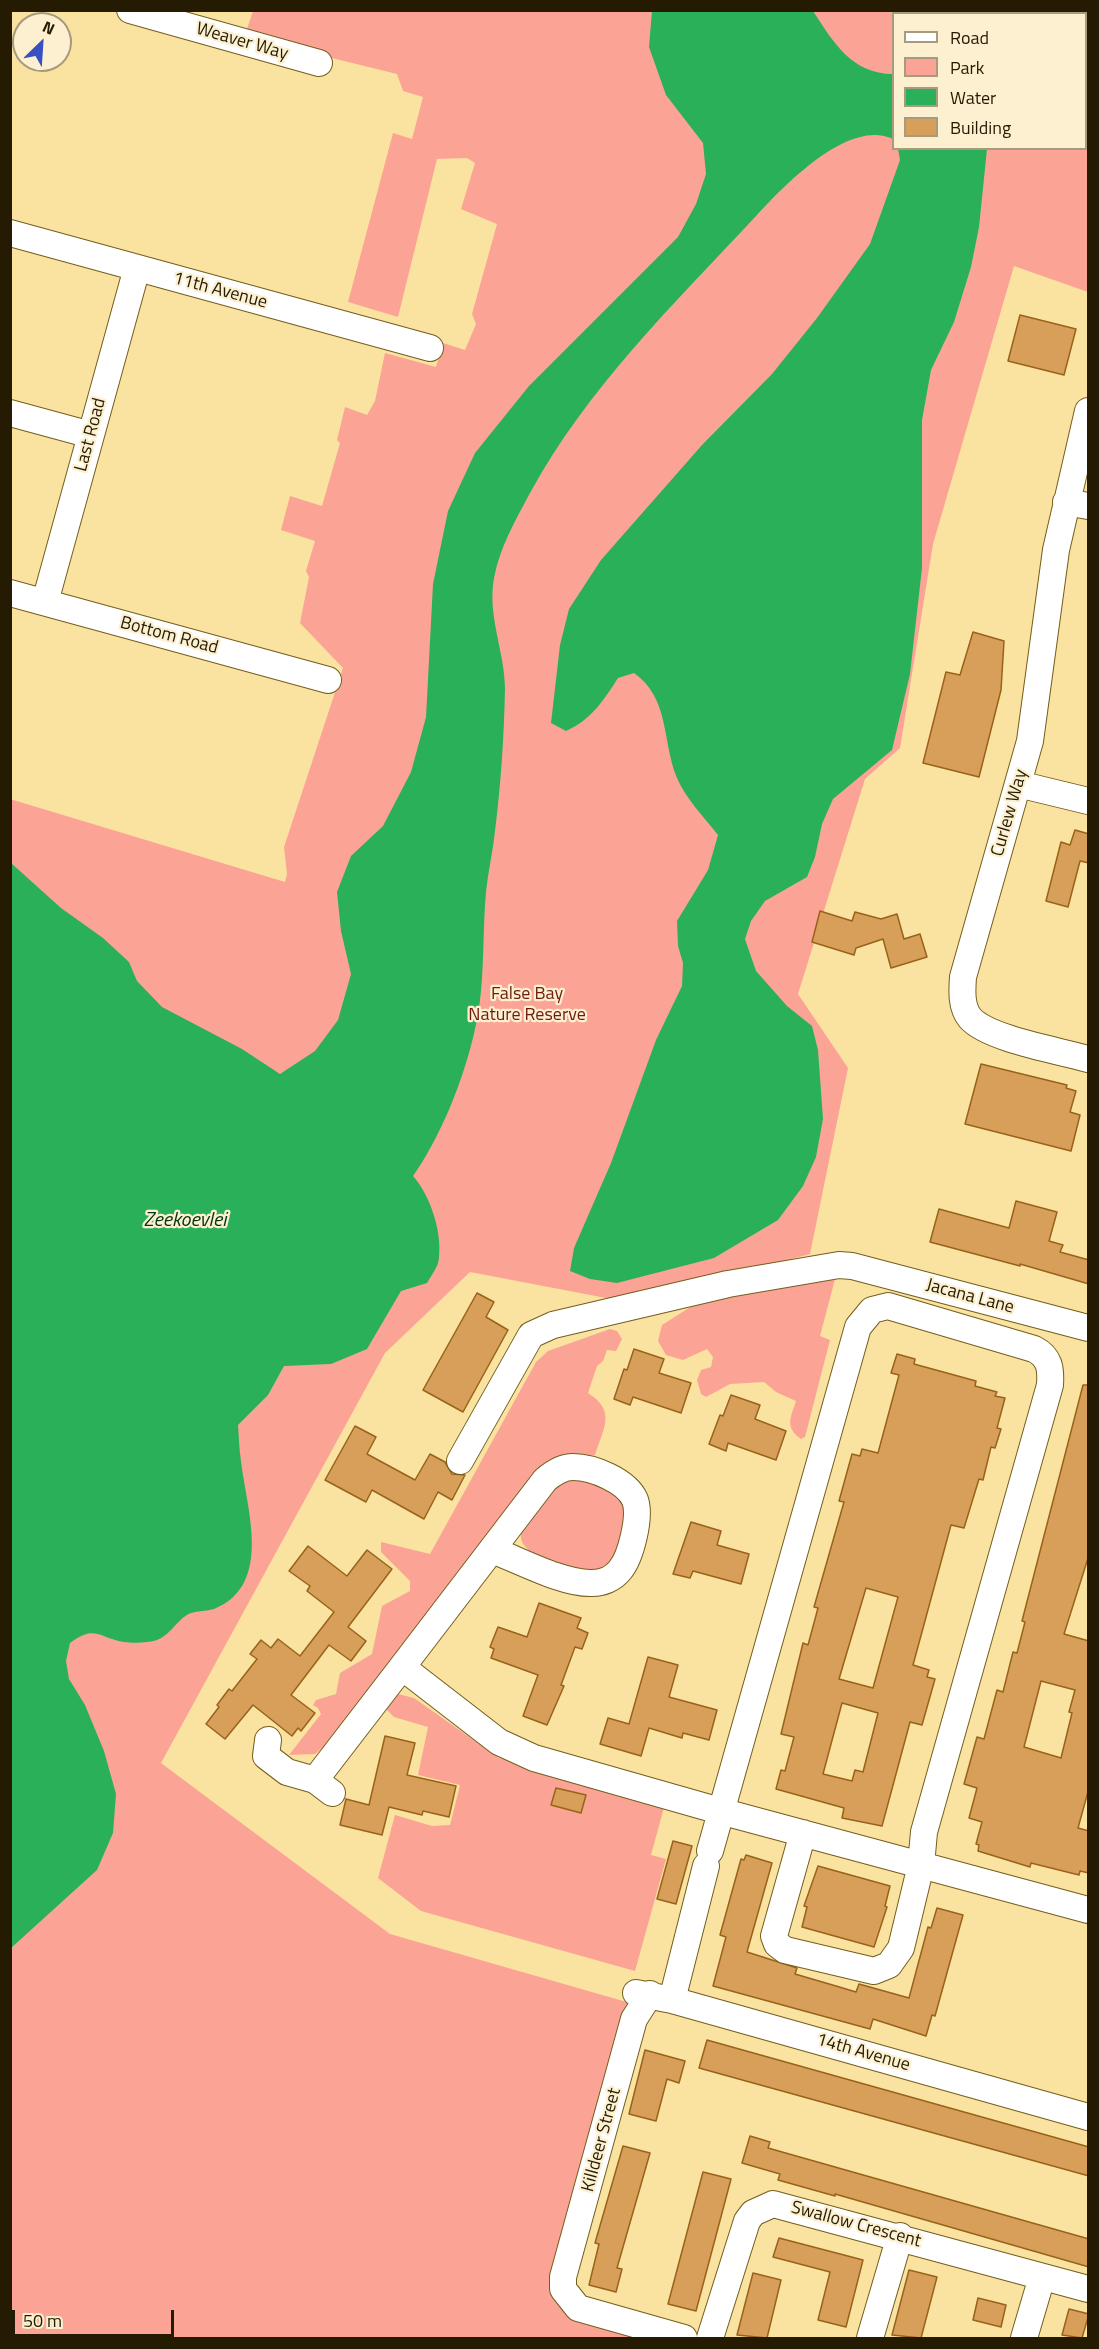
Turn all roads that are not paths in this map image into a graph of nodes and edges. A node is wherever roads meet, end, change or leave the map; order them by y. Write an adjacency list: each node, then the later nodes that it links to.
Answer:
1 (130, 10): 2 (street, Weaver Way)
2 (319, 63)
3 (10, 233): 4 (street, 11th Avenue)
4 (137, 268): 5 (street, 11th Avenue); 8 (street, Last Road)
5 (430, 348)
6 (1089, 411): 9 (street, Curlew Way)
7 (10, 413): 8 (street)
8 (91, 435): 11 (street, Last Road)
9 (1077, 504): 13 (street, Curlew Way)
10 (10, 593): 11 (street, Bottom Road)
11 (45, 602): 12 (street, Bottom Road)
12 (328, 680)
13 (1018, 784): 14 (street); 15 (street, Curlew Way)
14 (1089, 801)
15 (1089, 1059)
16 (1089, 1328): 17 (street, Jacana Lane)
17 (460, 1461)
18 (492, 1550): 18 (street); 19 (street)
19 (402, 1667): 20 (street); 21 (street)
20 (268, 1740)
21 (720, 1811): 22 (street); 23 (street, Killdeer Street); 25 (street, Killdeer Street)
22 (803, 1833): 23 (street); 23 (street, Killdeer Street)
23 (921, 1865): 24 (street)
24 (1089, 1910)
25 (652, 1996): 26 (street, 14th Avenue); 30 (street, Killdeer Street)
26 (1089, 2117)
27 (900, 2236): 28 (street, Swallow Crescent); 31 (street, Swallow Crescent); 32 (street)
28 (1042, 2277): 29 (street, Swallow Crescent); 33 (street)
29 (1089, 2289)
30 (684, 2338)
31 (710, 2338)
32 (870, 2338)
33 (1024, 2338)

